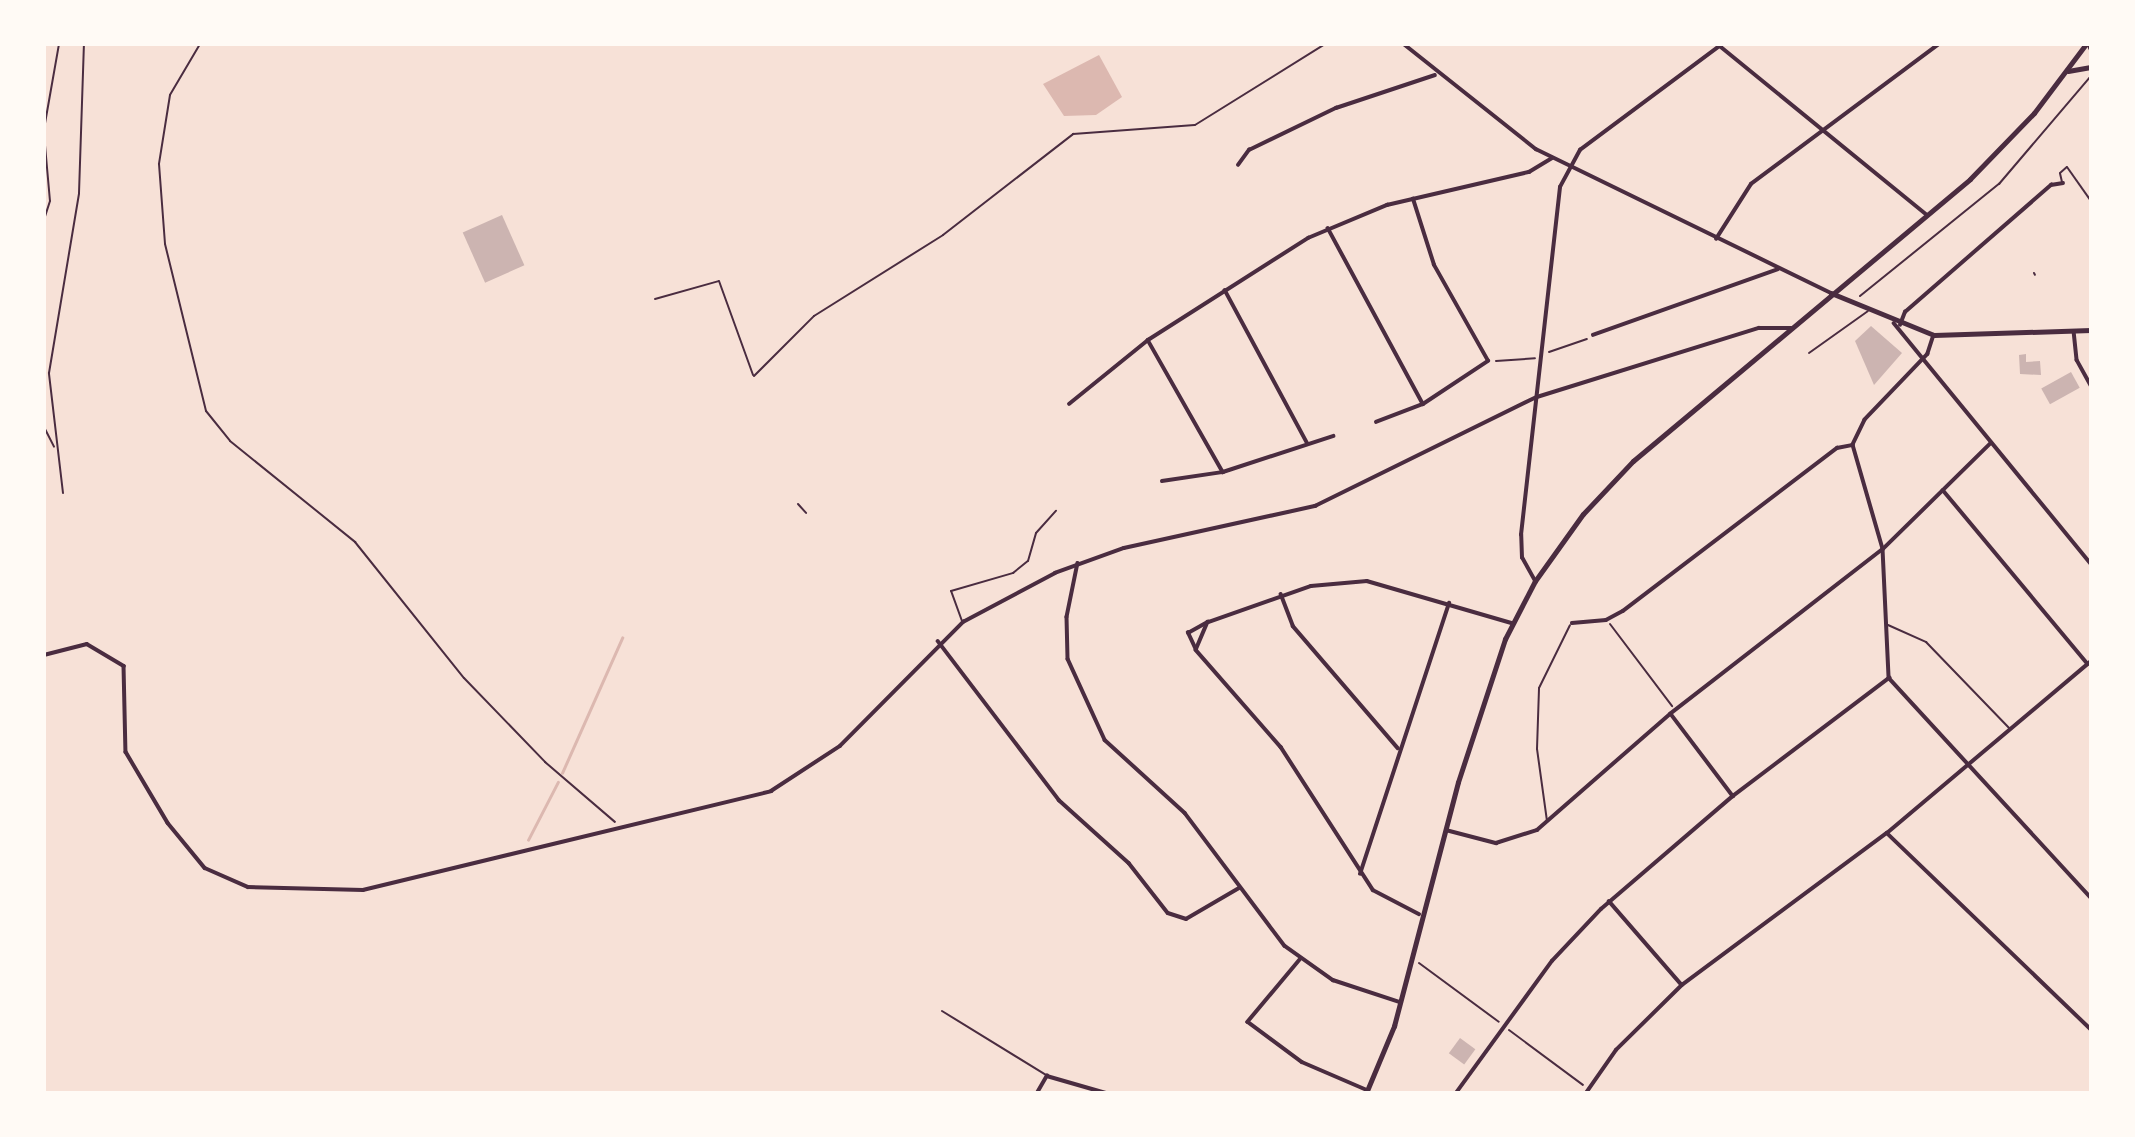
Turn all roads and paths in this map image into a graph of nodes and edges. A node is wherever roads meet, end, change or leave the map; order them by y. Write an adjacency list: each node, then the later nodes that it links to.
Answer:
1 (59, 44): 13 (path)
2 (84, 44): 45 (path)
3 (200, 44): 88 (path)
4 (1325, 44): 29 (lane)
5 (1404, 44): 11 (street)
6 (1940, 44): 14 (street)
7 (1721, 45): 14 (street); 18 (street)
8 (2089, 45): 10 (street)
9 (2089, 66): 10 (street)
10 (2065, 72): 22 (street)
11 (1435, 75): 16 (street); 17 (street)
12 (2091, 76): 30 (path)
13 (44, 129)
14 (1822, 130): 22 (street); 25 (street)
15 (44, 134): 23 (path)
16 (1552, 158): 18 (street); 20 (street)
17 (1238, 164)
18 (1570, 166): 25 (street); 41 (street)
19 (2063, 183): 21 (lane); 32 (street)
20 (1413, 199): 24 (street); 43 (street)
21 (2091, 201)
22 (1928, 216): 28 (street)
23 (44, 219)
24 (1328, 228): 27 (street); 49 (street)
25 (1717, 239): 26 (street)
26 (1778, 269): 28 (street); 36 (street)
27 (1224, 290): 38 (street); 54 (street)
28 (1831, 293): 30 (street); 33 (street)
29 (655, 299)
30 (1850, 303): 31 (street)
31 (1868, 311): 32 (street); 40 (lane)
32 (1897, 324): 37 (street); 42 (street)
33 (1792, 328): 47 (street); 67 (street)
34 (2091, 330): 35 (street)
35 (2074, 331): 37 (street); 46 (street)
36 (1593, 335): 39 (path)
37 (1934, 335): 42 (street)
38 (1148, 340): 48 (street); 57 (street)
39 (1548, 352)
40 (1809, 353)
41 (1540, 358): 43 (path); 47 (street)
42 (1923, 358): 53 (street); 55 (street)
43 (1488, 361): 49 (street)
44 (44, 373): 45 (path)
45 (49, 373): 56 (path)
46 (2091, 385)
47 (1537, 397): 65 (street); 67 (street)
48 (1069, 404)
49 (1423, 404): 50 (street)
50 (1376, 422)
51 (44, 427): 56 (path)
52 (1334, 436): 54 (street)
53 (1990, 443): 59 (street); 66 (street)
54 (1306, 444): 57 (street)
55 (1853, 445): 64 (street); 70 (street)
56 (55, 448): 60 (path)
57 (1223, 472): 58 (street)
58 (1161, 481)
59 (1943, 490): 64 (street); 79 (street)
60 (63, 493)
61 (798, 505): 63 (path)
62 (1056, 510): 71 (lane)
63 (806, 513)
64 (1883, 549): 75 (street); 81 (street)
65 (1078, 562): 71 (street); 92 (street)
66 (2091, 565)
67 (1535, 581): 74 (street)
68 (1280, 594): 69 (street); 72 (street); 84 (street)
69 (1448, 603): 74 (street); 84 (street)
70 (1606, 620): 73 (street); 81 (path)
71 (962, 622): 76 (street)
72 (1208, 622): 77 (street); 77 (street)
73 (1572, 622): 87 (lane)
74 (1512, 623): 89 (street)
75 (1887, 625): 80 (street); 83 (lane)
76 (938, 641): 88 (street); 92 (street)
77 (1196, 650): 91 (street)
78 (44, 655): 88 (street)
79 (2089, 663): 83 (street)
80 (1889, 678): 85 (street); 86 (street)
81 (1675, 710): 82 (street)
82 (1670, 714): 86 (street); 87 (street)
83 (2011, 730): 85 (street)
84 (1398, 747): 91 (street)
85 (1969, 766): 90 (street); 93 (street)
86 (1733, 796): 94 (street)
87 (1548, 822): 89 (street)
88 (622, 828)
89 (1444, 830): 95 (street)
90 (1886, 833): 98 (street); 102 (street)
91 (1360, 874): 95 (street)
92 (1240, 888): 97 (street)
93 (2091, 898)
94 (1609, 901): 98 (street); 101 (street)
95 (1419, 914): 96 (street)
96 (1410, 956): 99 (street); 101 (path)
97 (1300, 960): 99 (street); 105 (street)
98 (1682, 985): 104 (street)
99 (1400, 1002): 105 (street)
100 (942, 1012): 103 (lane)
101 (1505, 1027): 104 (path); 108 (street)
102 (2091, 1029)
103 (1047, 1076): 106 (street); 107 (street)
104 (1587, 1091): 109 (lane)
105 (1366, 1092)
106 (1037, 1093)
107 (1106, 1093)
108 (1456, 1093)
109 (1593, 1093)

